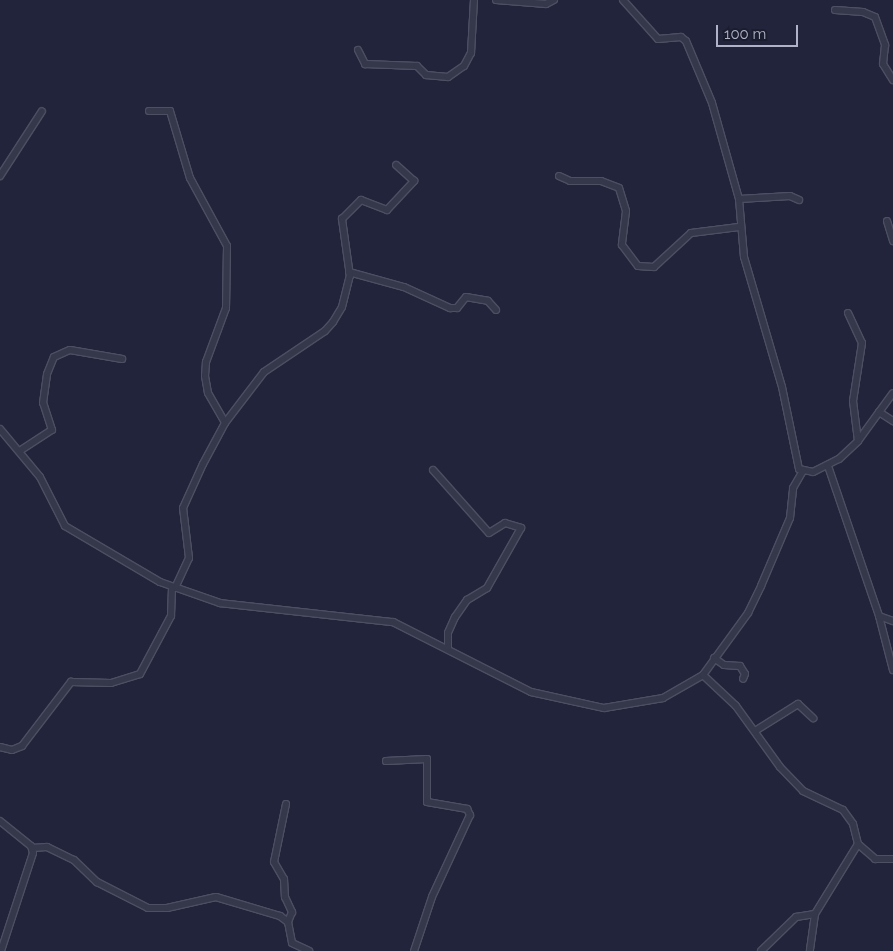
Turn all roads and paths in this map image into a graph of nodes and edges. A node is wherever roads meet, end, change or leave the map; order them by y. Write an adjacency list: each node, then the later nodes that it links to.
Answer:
1 (474, 0): 6 (street)
2 (496, 0): 3 (street)
3 (554, 0)
4 (623, 0): 13 (street)
5 (834, 10): 7 (street)
6 (358, 50)
7 (893, 80)
8 (42, 111): 11 (street)
9 (149, 111): 25 (street)
10 (396, 165): 18 (street)
11 (0, 176)
12 (559, 176): 16 (street)
13 (739, 199): 14 (street); 16 (street)
14 (800, 200)
15 (887, 221): 17 (street)
16 (739, 226): 31 (street)
17 (893, 241)
18 (349, 272): 19 (street); 25 (street)
19 (496, 310)
20 (848, 313): 27 (street)
21 (122, 359): 28 (street)
22 (893, 393): 23 (street)
23 (879, 412): 24 (street); 27 (street)
24 (893, 420)
25 (226, 423): 32 (street)
26 (0, 429): 28 (street)
27 (858, 441): 29 (street)
28 (21, 450): 32 (street)
29 (828, 466): 31 (street); 33 (street)
30 (433, 470): 35 (street)
31 (803, 471): 36 (street)
32 (173, 587): 35 (street); 42 (street)
33 (879, 616): 34 (street); 37 (street)
34 (893, 621)
35 (448, 647): 38 (street)
36 (714, 658): 38 (street); 39 (street)
37 (893, 670)
38 (703, 675): 41 (street)
39 (743, 679)
40 (813, 718): 41 (street)
41 (755, 731): 46 (street)
42 (0, 747)
43 (386, 761): 53 (street)
44 (286, 804): 50 (street)
45 (0, 821): 47 (street)
46 (858, 844): 48 (street); 49 (street)
47 (32, 848): 50 (street); 51 (street)
48 (892, 862)
49 (815, 914): 54 (street); 55 (street)
50 (288, 922): 52 (street)
51 (2, 951)
52 (309, 951)
53 (414, 951)
54 (761, 951)
55 (810, 951)

